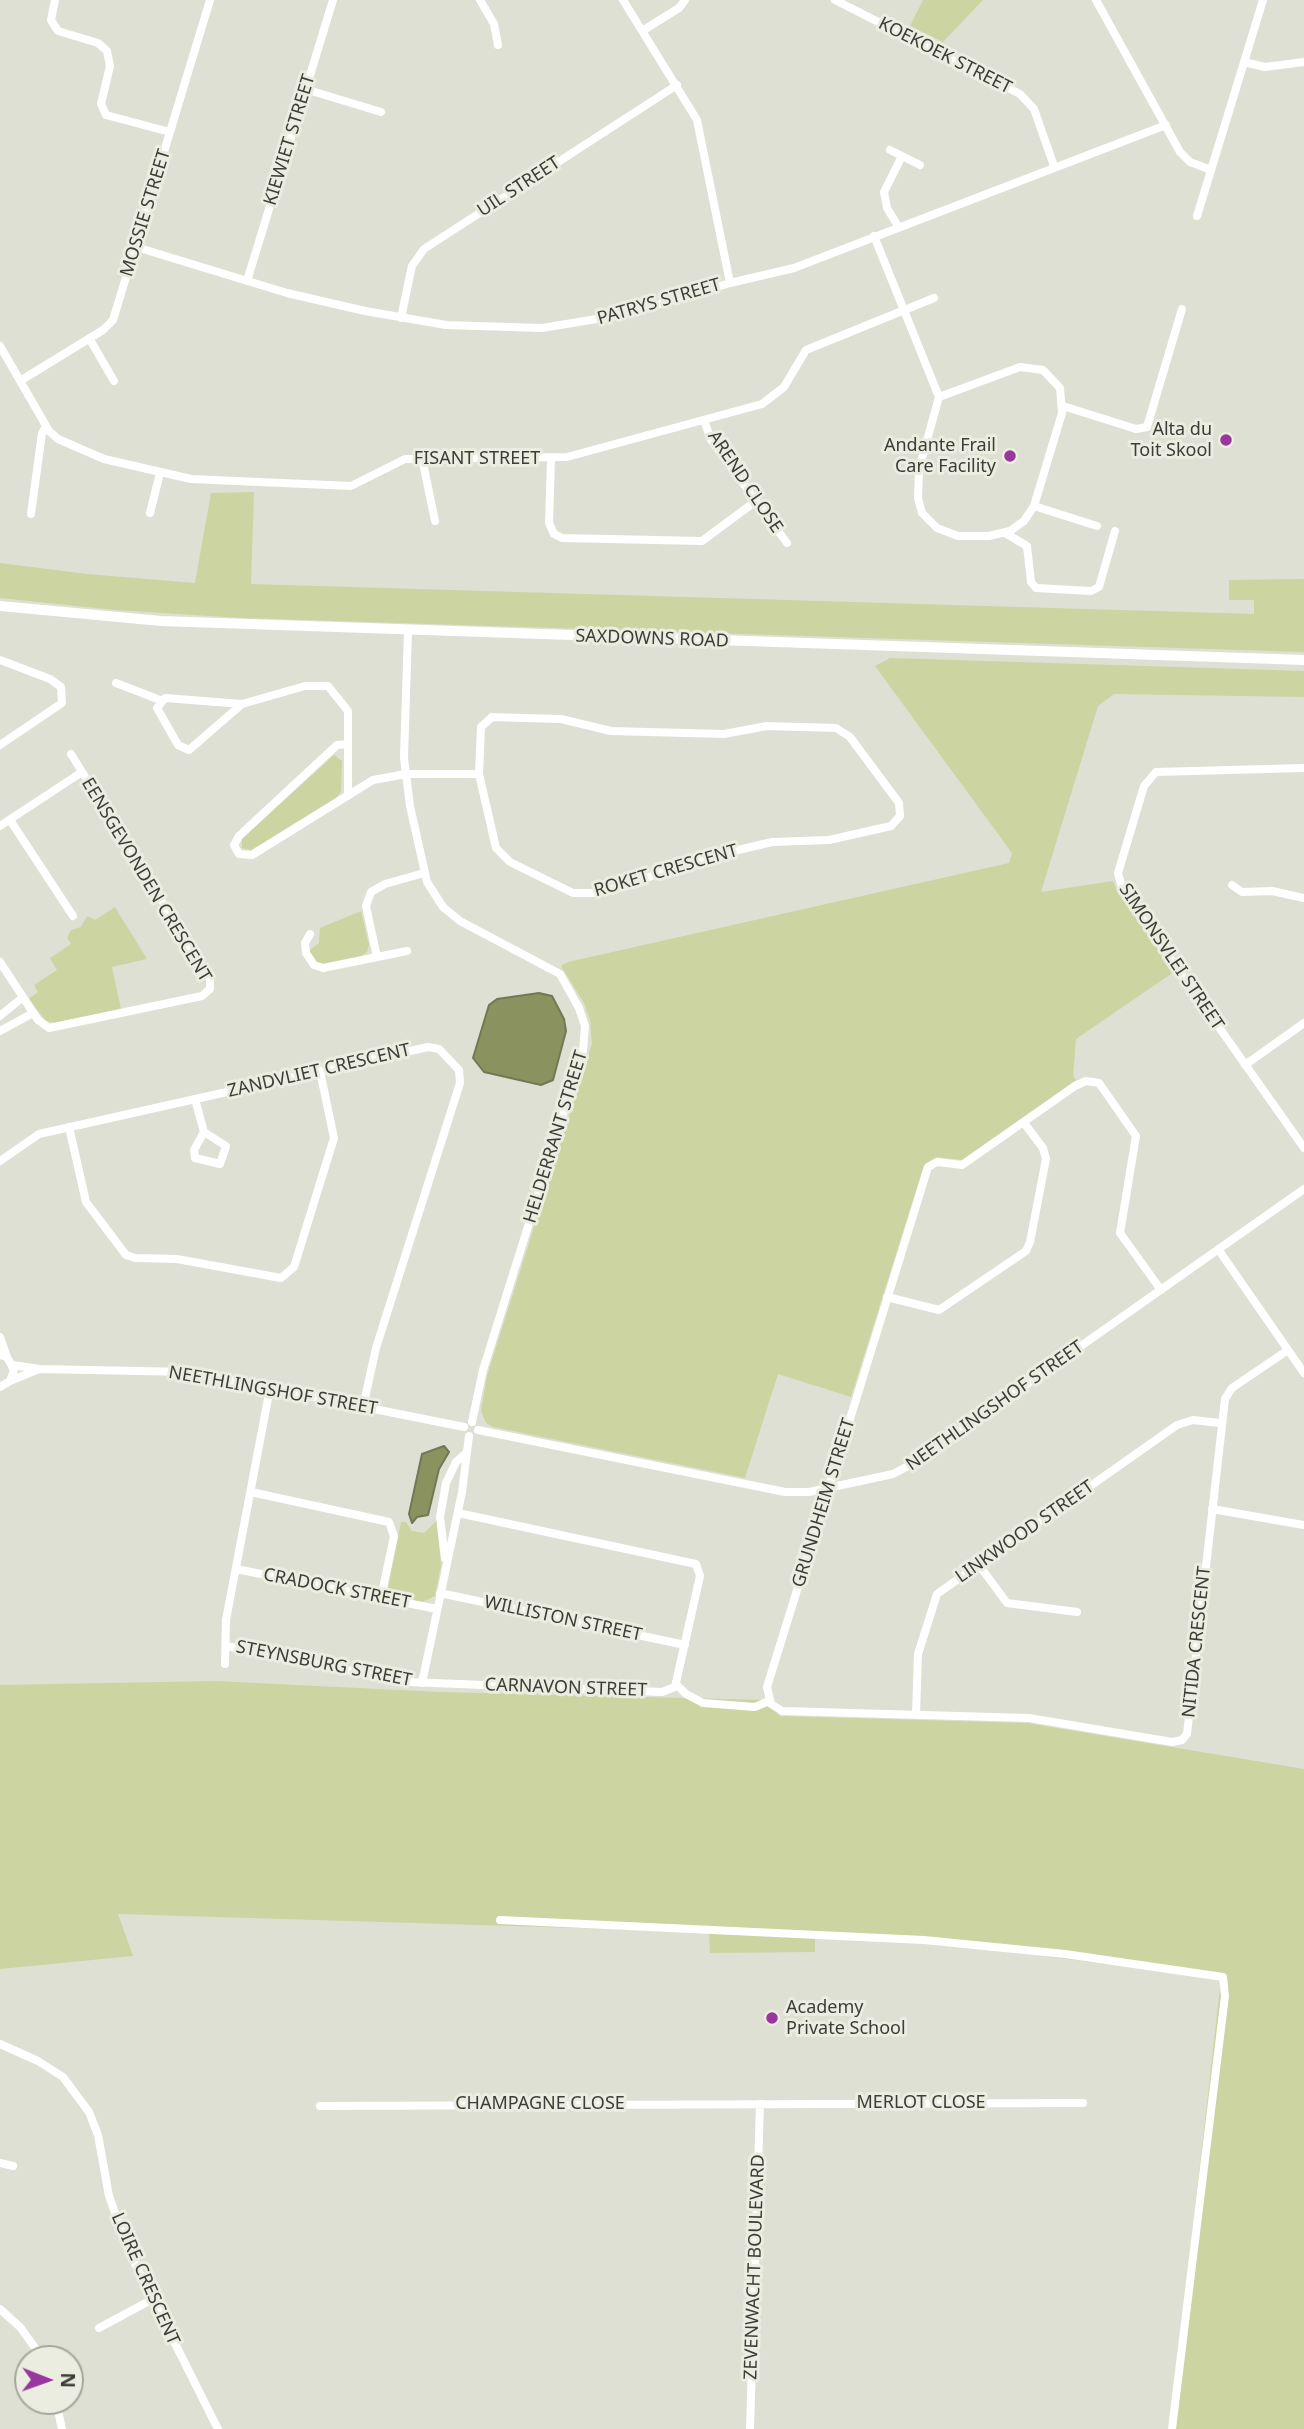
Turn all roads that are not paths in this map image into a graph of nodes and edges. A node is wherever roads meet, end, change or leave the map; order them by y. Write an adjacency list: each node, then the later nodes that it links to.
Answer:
1 (55, 0): 18 (street)
2 (210, 0): 18 (street, MOSSIE STREET)
3 (332, 0): 15 (street, KIEWIET STREET)
4 (480, 0): 11 (street)
5 (623, 0): 10 (street)
6 (685, 0): 10 (street)
7 (835, 0): 22 (street, KOEKOEK STREET)
8 (1096, 0): 17 (street)
9 (1263, 0): 12 (street)
10 (642, 31): 14 (street)
11 (498, 45)
12 (1244, 62): 13 (street); 23 (street)
13 (1304, 62)
14 (677, 85): 29 (street); 33 (street, UIL STREET)
15 (305, 89): 16 (street); 28 (street, KIEWIET STREET)
16 (381, 112)
17 (1166, 124): 22 (street, PATRYS STREET); 23 (street)
18 (170, 132): 27 (street, MOSSIE STREET)
19 (890, 150): 20 (street)
20 (902, 156): 21 (street); 25 (street)
21 (920, 165)
22 (1054, 166): 25 (street, PATRYS STREET)
23 (1211, 170): 24 (street)
24 (1197, 216)
25 (898, 226): 26 (street, PATRYS STREET)
26 (874, 236): 29 (street, PATRYS STREET); 32 (street)
27 (136, 247): 28 (street, PATRYS STREET); 34 (street, MOSSIE STREET)
28 (247, 281): 33 (street, PATRYS STREET)
29 (730, 283): 33 (street, PATRYS STREET)
30 (934, 298): 32 (street, FISANT STREET)
31 (1182, 309): 39 (street)
32 (904, 311): 38 (street); 40 (street, FISANT STREET)
33 (401, 318)
34 (89, 338): 36 (street, MOSSIE STREET); 37 (street)
35 (0, 346): 36 (street, FISANT STREET)
36 (20, 381): 41 (street, FISANT STREET)
37 (114, 381)
38 (939, 397): 39 (street); 52 (street)
39 (1063, 406): 46 (street)
40 (704, 420): 43 (street, FISANT STREET); 45 (street, AREND CLOSE)
41 (46, 427): 44 (street, FISANT STREET); 48 (street)
42 (422, 458): 43 (street, FISANT STREET); 44 (street, FISANT STREET); 49 (street)
43 (551, 459): 45 (street)
44 (160, 473): 47 (street)
45 (756, 501): 53 (street, AREND CLOSE)
46 (1034, 506): 50 (street); 52 (street)
47 (150, 513)
48 (31, 514)
49 (435, 521)
50 (1097, 526)
51 (1115, 531): 52 (street)
52 (1005, 533)
53 (787, 543)
54 (0, 606): 55 (street, SAXDOWNS ROAD)
55 (408, 631): 57 (street, SAXDOWNS ROAD); 66 (street, HELDERRANT STREET)
56 (0, 660): 62 (street)
57 (1304, 660)
58 (116, 682): 59 (street)
59 (160, 700): 60 (street); 60 (street)
60 (242, 704): 61 (street)
61 (347, 744): 68 (street); 68 (street)
62 (0, 745)
63 (71, 754): 65 (street, EENSGEVONDEN CRESCENT)
64 (1304, 768): 84 (street, SIMONSVLEI STREET)
65 (82, 772): 69 (street, EENSGEVONDEN CRESCENT); 80 (street, EENSGEVONDEN CRESCENT)
66 (406, 774): 67 (street); 68 (street); 71 (street, HELDERRANT STREET)
67 (479, 774): 67 (street, ROKET CRESCENT)
68 (348, 794)
69 (10, 820): 70 (street, EENSGEVONDEN CRESCENT); 74 (street)
70 (0, 826)
71 (424, 873): 77 (street); 106 (street, HELDERRANT STREET)
72 (1232, 885): 73 (street)
73 (1302, 901)
74 (73, 916)
75 (310, 934): 77 (street)
76 (407, 951): 77 (street)
77 (377, 957)
78 (0, 962): 79 (street)
79 (23, 997): 80 (street); 81 (street)
80 (33, 1013): 83 (street)
81 (0, 1016)
82 (1304, 1023): 84 (street)
83 (0, 1031)
84 (1245, 1065): 90 (street, SIMONSVLEI STREET)
85 (320, 1071): 86 (street, ZANDVLIET CRESCENT); 88 (street); 104 (street, ZANDVLIET CRESCENT)
86 (195, 1099): 88 (street, ZANDVLIET CRESCENT); 89 (street)
87 (1024, 1123): 94 (street); 95 (street, GRUNDHEIM STREET); 95 (street)
88 (69, 1127): 91 (street, ZANDVLIET CRESCENT)
89 (204, 1132): 89 (street)
90 (1304, 1148)
91 (0, 1161)
92 (1304, 1189): 93 (street, NEETHLINGSHOF STREET)
93 (1218, 1249): 94 (street, NEETHLINGSHOF STREET); 97 (street)
94 (1160, 1290): 112 (street, NEETHLINGSHOF STREET)
95 (887, 1297): 112 (street, GRUNDHEIM STREET)
96 (0, 1337): 98 (street)
97 (1288, 1350): 100 (street); 105 (street, NITIDA CRESCENT)
98 (7, 1359): 99 (street, NEETHLINGSHOF STREET); 101 (street)
99 (39, 1369): 101 (street, NEETHLINGSHOF STREET); 103 (street, NEETHLINGSHOF STREET)
100 (1304, 1373)
101 (10, 1381): 102 (street, NEETHLINGSHOF STREET)
102 (0, 1387)
103 (271, 1388): 104 (street, NEETHLINGSHOF STREET); 113 (street)
104 (363, 1407): 106 (street, NEETHLINGSHOF STREET)
105 (1220, 1423): 114 (street, NITIDA CRESCENT); 117 (street, LINKWOOD STREET)
106 (468, 1425): 107 (street); 108 (street)
107 (478, 1430): 108 (street); 112 (street, NEETHLINGSHOF STREET)
108 (469, 1436): 109 (street)
109 (466, 1453): 110 (street); 111 (street)
110 (450, 1471): 111 (street); 118 (street)
111 (464, 1474): 115 (street)
112 (829, 1487): 129 (street, GRUNDHEIM STREET)
113 (251, 1492): 119 (street); 121 (street)
114 (1212, 1509): 116 (street); 130 (street, NITIDA CRESCENT)
115 (458, 1513): 118 (street); 124 (street)
116 (1304, 1525)
117 (979, 1565): 123 (street); 130 (street, LINKWOOD STREET)
118 (446, 1566): 120 (street)
119 (236, 1569): 121 (street, CRADOCK STREET); 125 (street)
120 (440, 1593): 122 (street); 124 (street, WILLISTON STREET)
121 (381, 1598): 122 (street, CRADOCK STREET)
122 (437, 1609): 127 (street)
123 (1077, 1612)
124 (685, 1644): 128 (street)
125 (226, 1646): 126 (street); 127 (street, STEYNSBURG STREET)
126 (225, 1664)
127 (422, 1683): 128 (street, CARNAVON STREET)
128 (676, 1684): 129 (street)
129 (769, 1701): 130 (street)
130 (916, 1714)
131 (500, 1920): 144 (street)
132 (0, 2044): 138 (street, LOIRE CRESCENT)
133 (1083, 2103): 134 (street, MERLOT CLOSE)
134 (760, 2104): 135 (street, CHAMPAGNE CLOSE); 143 (street, ZEVENWACHT BOULEVARD)
135 (320, 2106)
136 (0, 2163): 137 (street)
137 (13, 2166)
138 (153, 2299): 140 (street); 142 (street, LOIRE CRESCENT)
139 (0, 2309): 141 (street)
140 (99, 2328)
141 (33, 2345)
142 (218, 2429)
143 (750, 2429)
144 (1172, 2429)

